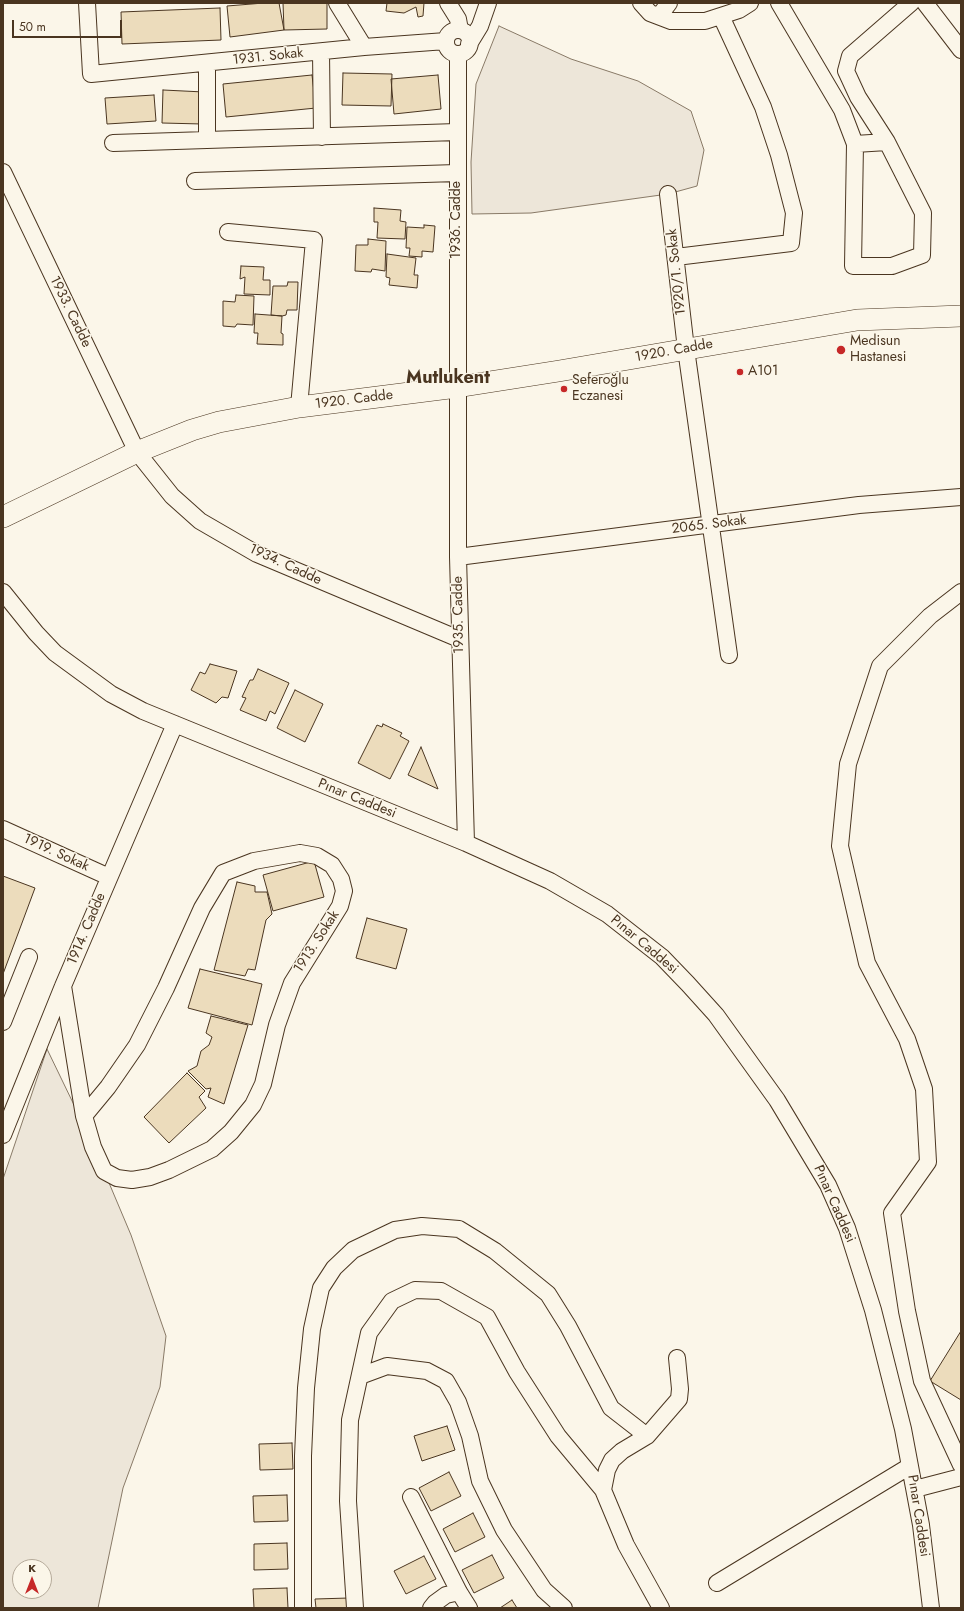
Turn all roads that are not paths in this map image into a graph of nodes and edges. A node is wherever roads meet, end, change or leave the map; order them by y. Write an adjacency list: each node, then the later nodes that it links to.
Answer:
1 (87, 3): 19 (street, 1931. Sokak)
2 (337, 3): 15 (street)
3 (448, 3): 13 (street)
4 (488, 3): 16 (street)
5 (641, 3): 11 (street)
6 (669, 3): 11 (street)
7 (750, 3): 12 (street)
8 (779, 3): 25 (street)
9 (912, 3): 23 (street)
10 (925, 3): 17 (street)
11 (659, 16): 12 (street)
12 (721, 16): 31 (street)
13 (460, 30): 14 (street); 16 (street)
14 (446, 41): 15 (street, 1931. Sokak); 16 (street)
15 (364, 48): 18 (street, 1931. Sokak)
16 (464, 49): 20 (street, 1936. Cadde)
17 (961, 50)
18 (321, 52): 19 (street, 1931. Sokak); 21 (street)
19 (207, 63): 22 (street)
20 (457, 132): 21 (street); 27 (street, 1936. Cadde)
21 (322, 137): 22 (street)
22 (207, 140): 24 (street)
23 (887, 142): 25 (street); 25 (street)
24 (113, 143)
25 (855, 144)
26 (3, 172): 36 (street, 1933. Cadde)
27 (457, 173): 28 (street); 34 (street, 1936. Cadde)
28 (195, 181)
29 (668, 194): 31 (street, 1920/1. Sokak)
30 (228, 232): 35 (street)
31 (676, 257): 33 (street, 1920/1. Sokak)
32 (961, 316): 33 (main road, 1920. Cadde)
33 (686, 350): 34 (main road, 1920. Cadde); 39 (street, 1920/1. Sokak)
34 (457, 387): 35 (main road, 1920. Cadde); 40 (street, 1935. Cadde)
35 (299, 407): 36 (main road, 1920. Cadde)
36 (137, 452): 38 (main road, 1920. Cadde); 43 (street, 1934. Cadde)
37 (961, 497): 39 (street, 2065. Sokak)
38 (3, 517)
39 (711, 525): 40 (street, 2065. Sokak); 44 (street, 1920/1. Sokak)
40 (458, 557): 43 (street, 1935. Cadde)
41 (3, 592): 45 (street, Pınar Caddesi)
42 (961, 592): 57 (street)
43 (459, 639): 47 (street, 1935. Cadde)
44 (730, 655)
45 (174, 724): 47 (street, Pınar Caddesi); 48 (street, 1914. Cadde)
46 (3, 829): 48 (street, 1919. Sokak)
47 (466, 843): 58 (street, Pınar Caddesi)
48 (109, 878): 50 (street, 1914. Cadde)
49 (29, 957): 51 (street)
50 (63, 986): 52 (street, 1913. Sokak); 53 (street, 1914. Cadde)
51 (3, 1022)
52 (84, 1116): 52 (street, 1913. Sokak)
53 (3, 1135)
54 (677, 1358): 56 (street)
55 (360, 1376): 61 (street); 66 (street); 69 (street)
56 (647, 1436): 61 (street); 65 (street)
57 (961, 1465)
58 (910, 1466): 60 (street, Pınar Caddesi); 63 (street)
59 (961, 1477): 60 (street)
60 (915, 1489): 71 (street, Pınar Caddesi)
61 (604, 1490): 70 (street)
62 (411, 1497): 64 (street)
63 (717, 1583)
64 (459, 1592): 67 (street); 68 (street)
65 (303, 1608)
66 (356, 1608)
67 (431, 1608)
68 (469, 1608)
69 (564, 1608)
70 (661, 1608)
71 (931, 1608)

